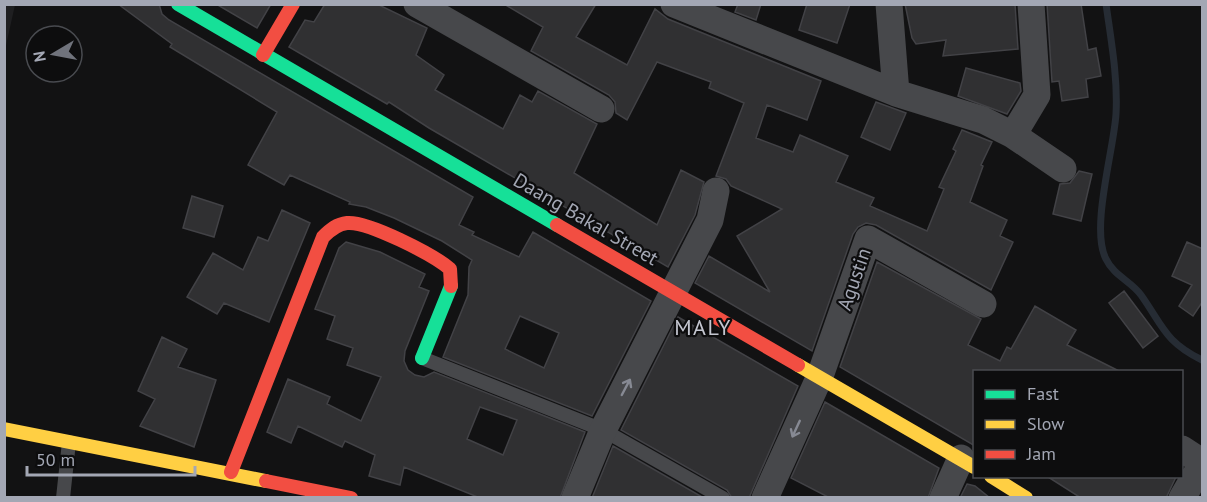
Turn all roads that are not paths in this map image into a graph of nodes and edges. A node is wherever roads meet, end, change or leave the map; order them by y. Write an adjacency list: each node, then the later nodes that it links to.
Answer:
1 (178, 4): 7 (street, Daang Bakal Street)
2 (293, 4): 7 (street)
3 (417, 4): 9 (street)
4 (674, 4): 8 (street)
5 (889, 4): 8 (street)
6 (1031, 4): 10 (street)
7 (263, 55): 13 (street, Daang Bakal Street)
8 (896, 93): 10 (street)
9 (601, 109)
10 (1013, 135): 11 (street)
11 (1063, 169)
12 (716, 191): 13 (street)
13 (675, 292): 16 (street, Daang Bakal Street); 18 (street, one-way to 13)
14 (983, 304): 16 (street, Agustin)
15 (422, 358): 18 (lane); 23 (street)
16 (820, 376): 21 (street, Daang Bakal Street); 29 (street, one-way to 29)
17 (4, 429): 19 (street)
18 (603, 430): 27 (street); 28 (lane)
19 (70, 440): 23 (street); 25 (lane)
20 (1183, 450): 22 (street)
21 (968, 463): 30 (street)
22 (1203, 463): 32 (street)
23 (231, 472): 26 (street)
24 (993, 478): 31 (street)
25 (63, 498)
26 (351, 498)
27 (575, 498)
28 (723, 498)
29 (765, 498)
30 (943, 498)
31 (1026, 498)
32 (1182, 498)

